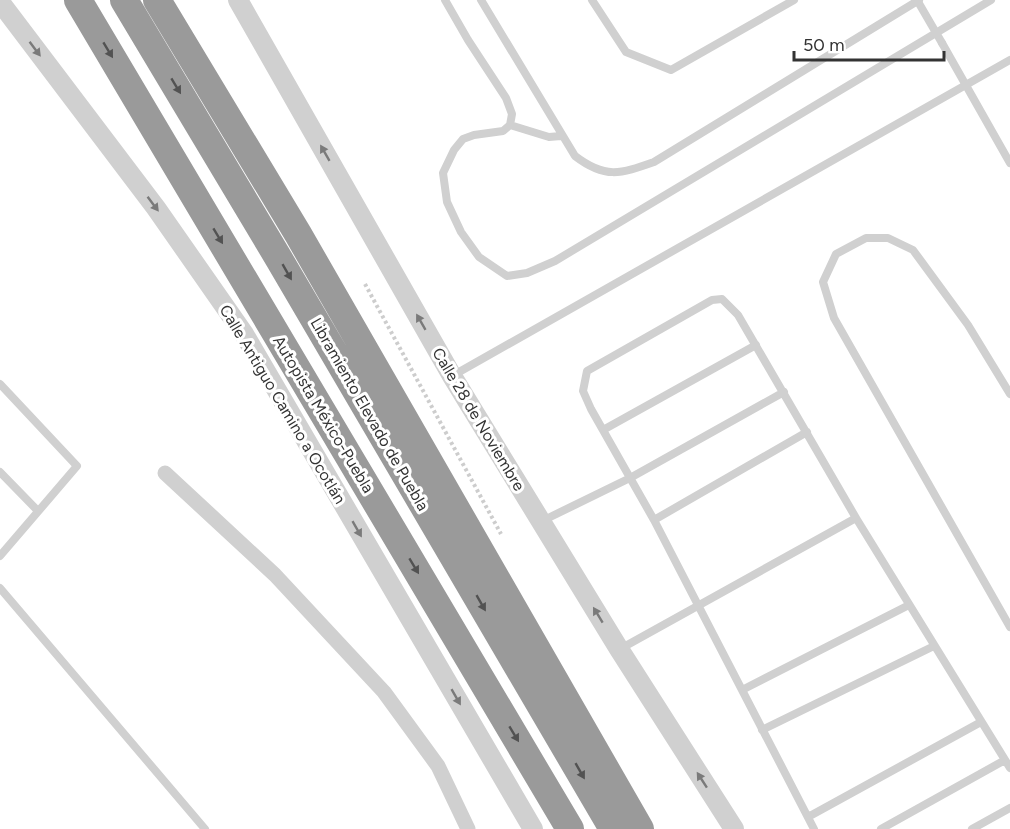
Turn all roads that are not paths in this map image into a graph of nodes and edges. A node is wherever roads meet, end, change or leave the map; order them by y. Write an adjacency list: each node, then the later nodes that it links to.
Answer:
1 (78, 0): 49 (highway, Autopista México-Puebla, one-way to 49)
2 (124, 0): 50 (highway, Libramiento Elevado de Puebla, one-way to 50)
3 (157, 0): 51 (highway, Libramiento Elevado de Puebla)
4 (177, 0): 52 (highway)
5 (238, 0): 19 (street, Calle 28 de Noviembre, one-way to 5)
6 (445, 0): 15 (lane)
7 (481, 0): 16 (lane)
8 (592, 0): 9 (lane)
9 (794, 0)
10 (918, 0): 14 (lane, bridge); 16 (lane)
11 (991, 0): 15 (lane)
12 (0, 2): 48 (street, Calle Antiguo Camino a Ocotlán, one-way to 48)
13 (1010, 60): 14 (lane)
14 (966, 86): 17 (lane); 19 (lane)
15 (510, 125): 16 (lane)
16 (561, 135)
17 (1010, 163)
18 (756, 345): 21 (lane); 23 (lane); 23 (lane)
19 (452, 376): 31 (street, Calle 28 de Noviembre)
20 (0, 384): 28 (lane)
21 (784, 392): 24 (lane); 27 (lane)
22 (1010, 394): 36 (lane)
23 (603, 430): 27 (lane)
24 (807, 432): 29 (lane); 30 (lane)
25 (0, 472): 28 (lane)
26 (165, 473): 47 (street)
27 (630, 478): 30 (lane); 31 (lane)
28 (39, 511): 32 (lane)
29 (856, 518): 34 (lane); 35 (lane)
30 (654, 520): 34 (lane)
31 (541, 521): 38 (street, Calle 28 de Noviembre, one-way to 31)
32 (0, 556)
33 (0, 588): 46 (lane)
34 (697, 605): 38 (lane); 39 (lane)
35 (909, 605): 37 (lane); 39 (lane)
36 (1010, 627)
37 (934, 646): 40 (lane); 41 (lane)
38 (619, 649): 53 (street, Calle 28 de Noviembre, one-way to 38)
39 (742, 690): 41 (lane)
40 (981, 722): 42 (lane); 45 (lane)
41 (762, 730): 45 (lane)
42 (1005, 760): 43 (lane); 55 (lane)
43 (1010, 768)
44 (1010, 808): 56 (lane)
45 (808, 817): 54 (lane)
46 (205, 829)
47 (468, 829)
48 (533, 829)
49 (570, 829)
50 (613, 829)
51 (640, 829)
52 (648, 829)
53 (734, 829)
54 (814, 829)
55 (880, 829)
56 (972, 829)

